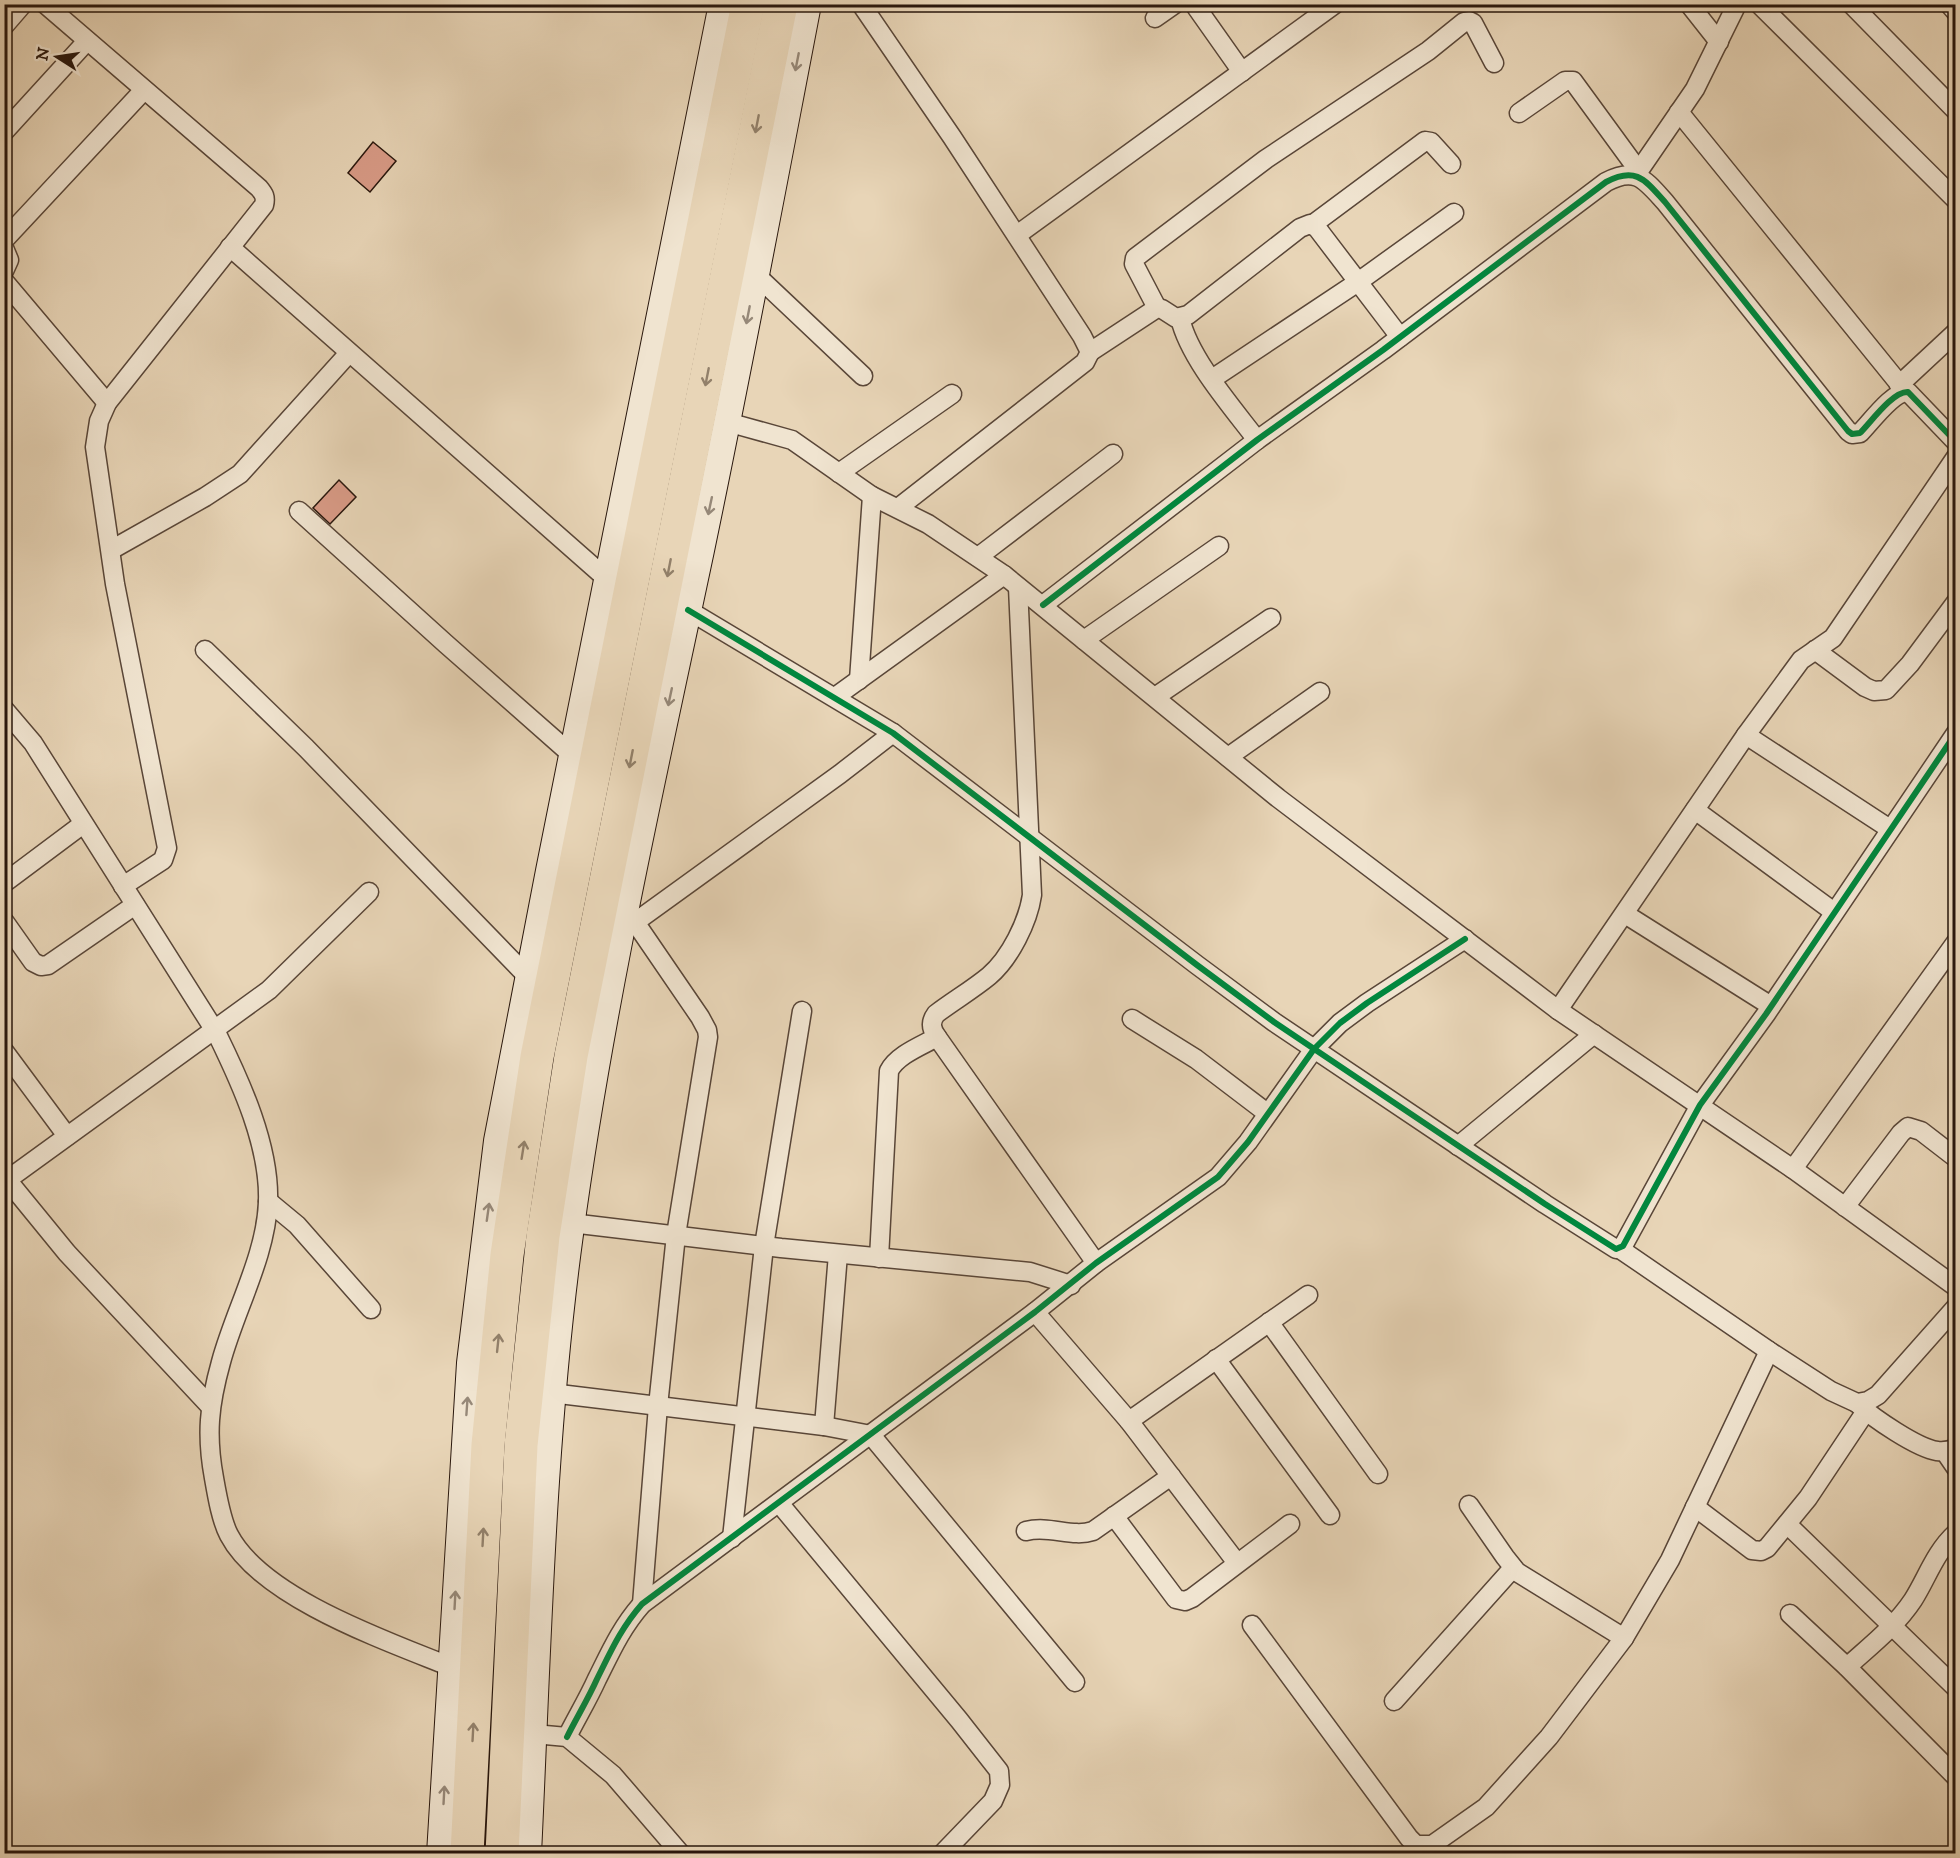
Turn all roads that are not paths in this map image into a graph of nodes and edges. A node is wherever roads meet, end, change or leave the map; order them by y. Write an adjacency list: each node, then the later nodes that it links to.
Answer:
1 (23, 4): 18 (street)
2 (45, 4): 19 (street)
3 (722, 4): 64 (main road)
4 (748, 4): 172 (highway, one-way to 4)
5 (781, 4): 173 (highway, one-way to 173)
6 (808, 4): 38 (main road, one-way to 38)
7 (861, 4): 33 (street)
8 (1175, 4): 17 (street)
9 (1194, 4): 22 (street)
10 (1335, 4): 22 (street)
11 (1689, 4): 20 (street)
12 (1737, 4): 20 (street)
13 (1759, 4): 30 (street)
14 (1851, 4): 24 (street)
15 (1949, 4): 16 (street)
16 (1956, 12)
17 (1155, 18)
18 (4, 26)
19 (87, 41): 23 (street); 27 (street)
20 (1719, 42): 25 (street)
21 (1494, 63): 41 (street)
22 (1242, 72): 33 (street)
23 (144, 90): 34 (street); 36 (street)
24 (1956, 111)
25 (1679, 112): 29 (street); 49 (street)
26 (1519, 113): 29 (street)
27 (4, 132)
28 (1451, 164): 32 (street)
29 (1637, 173): 44 (street); 49 (street)
30 (1956, 200)
31 (1454, 213): 40 (street)
32 (1312, 225): 40 (street); 42 (street)
33 (1017, 235): 45 (street)
34 (4, 240)
35 (4, 248): 37 (street)
36 (230, 248): 46 (street); 51 (street)
37 (4, 271)
38 (756, 275): 47 (street); 52 (main road, one-way to 52)
39 (4, 281): 51 (street)
40 (1358, 282): 44 (street); 48 (street)
41 (1157, 308): 42 (street); 45 (street)
42 (1180, 318): 48 (street)
43 (1956, 332): 49 (street)
44 (1400, 337): 53 (street)
45 (1090, 352): 59 (street)
46 (349, 353): 62 (street); 64 (street)
47 (863, 376)
48 (1212, 379): 53 (street)
49 (1902, 388): 54 (street)
50 (952, 394): 57 (street)
51 (107, 403): 62 (street)
52 (728, 422): 57 (street); 68 (main road, one-way to 68)
53 (1257, 440): 67 (street)
54 (1956, 442)
55 (1113, 454): 63 (street)
56 (1956, 457): 72 (street)
57 (839, 473): 58 (street)
58 (872, 496): 59 (street); 73 (street)
59 (898, 508): 63 (street)
60 (299, 511): 82 (street)
61 (1219, 546): 70 (street)
62 (111, 550): 89 (street)
63 (978, 557): 65 (street)
64 (608, 579): 82 (main road)
65 (1011, 581): 67 (street); 73 (street); 87 (street)
66 (1956, 602): 72 (street)
67 (1043, 605): 70 (street)
68 (688, 610): 75 (street); 95 (main road, one-way to 95)
69 (1271, 618): 76 (street)
70 (1084, 640): 76 (street)
71 (205, 650): 98 (street)
72 (1815, 650): 80 (street)
73 (858, 680): 75 (street)
74 (1320, 692): 83 (street)
75 (835, 697): 78 (street)
76 (1155, 697): 83 (street)
77 (4, 710): 85 (street)
78 (893, 733): 87 (street); 95 (street)
79 (1956, 733): 81 (street)
80 (1746, 735): 84 (street); 86 (street)
81 (1950, 752): 86 (street)
82 (572, 755): 98 (main road)
83 (1228, 757): 96 (street)
84 (1695, 810): 92 (street); 93 (street)
85 (83, 824): 88 (street); 89 (street)
86 (1890, 829): 92 (street)
87 (1029, 836): 105 (street); 106 (street)
88 (4, 883)
89 (123, 886): 91 (street)
90 (369, 892): 103 (street)
91 (135, 905): 94 (street); 103 (street)
92 (1834, 912): 99 (street)
93 (1625, 914): 99 (street); 100 (street)
94 (4, 921)
95 (628, 928): 117 (main road); 118 (street)
96 (1465, 939): 100 (street); 106 (street)
97 (1955, 943): 113 (street)
98 (528, 977): 162 (main road, one-way to 98)
99 (1771, 1006): 108 (street)
100 (1558, 1010): 104 (street)
101 (802, 1011): 119 (street)
102 (1132, 1019): 109 (street)
103 (214, 1030): 110 (street); 115 (street)
104 (1594, 1034): 108 (street); 111 (street)
105 (937, 1037): 122 (street); 123 (street)
106 (1314, 1049): 109 (street); 111 (street)
107 (4, 1051): 110 (street)
108 (1700, 1105): 113 (street); 120 (street)
109 (1267, 1113): 123 (street)
110 (67, 1136): 114 (street)
111 (1458, 1146): 120 (street)
112 (1955, 1157): 116 (street)
113 (1793, 1169): 116 (street)
114 (6, 1178): 134 (street)
115 (268, 1201): 128 (street); 134 (street)
116 (1845, 1207): 125 (street)
117 (572, 1222): 118 (street); 133 (main road)
118 (675, 1235): 119 (street); 135 (street)
119 (764, 1246): 121 (street); 137 (street)
120 (1620, 1249): 131 (street)
121 (838, 1254): 122 (street); 139 (street)
122 (879, 1258): 124 (street)
123 (1096, 1263): 124 (street)
124 (1071, 1285): 129 (street)
125 (1956, 1287)
126 (1308, 1295): 130 (street)
127 (1956, 1306): 136 (street)
128 (371, 1309)
129 (1035, 1312): 138 (street); 140 (street)
130 (1269, 1322): 132 (street); 143 (street)
131 (1769, 1352): 136 (street); 147 (street)
132 (1216, 1359): 138 (street); 148 (street)
133 (551, 1393): 135 (street); 167 (main road)
134 (210, 1406): 162 (street)
135 (658, 1406): 137 (street); 157 (street)
136 (1862, 1407): 141 (street); 151 (street)
137 (744, 1416): 139 (street); 154 (street)
138 (1129, 1421): 144 (street)
139 (824, 1426): 140 (street)
140 (871, 1435): 145 (street); 164 (street)
141 (1950, 1450): 142 (street)
142 (1956, 1468)
143 (1378, 1474)
144 (1171, 1476): 149 (street); 155 (street)
145 (779, 1503): 154 (street); 176 (street)
146 (1469, 1505): 156 (street)
147 (1695, 1507): 151 (street); 161 (street)
148 (1330, 1515)
149 (1114, 1516): 152 (street); 155 (street)
150 (1290, 1524): 155 (street)
151 (1787, 1524): 160 (street)
152 (1026, 1531)
153 (1956, 1533): 160 (street)
154 (732, 1538): 157 (street)
155 (1237, 1563)
156 (1513, 1568): 161 (street); 166 (street)
157 (642, 1604): 168 (street)
158 (1790, 1614): 163 (street)
159 (1252, 1625): 170 (street)
160 (1893, 1626): 163 (street); 165 (street)
161 (1624, 1638): 170 (street)
162 (451, 1666): 171 (main road, one-way to 162)
163 (1847, 1667): 169 (street)
164 (1075, 1682)
165 (1956, 1688)
166 (1394, 1701)
167 (534, 1734): 168 (street); 174 (main road)
168 (567, 1737): 175 (street)
169 (1956, 1777)
170 (1419, 1850)
171 (440, 1854)
172 (467, 1854)
173 (502, 1854)
174 (528, 1854)
175 (681, 1854)
176 (942, 1854)

